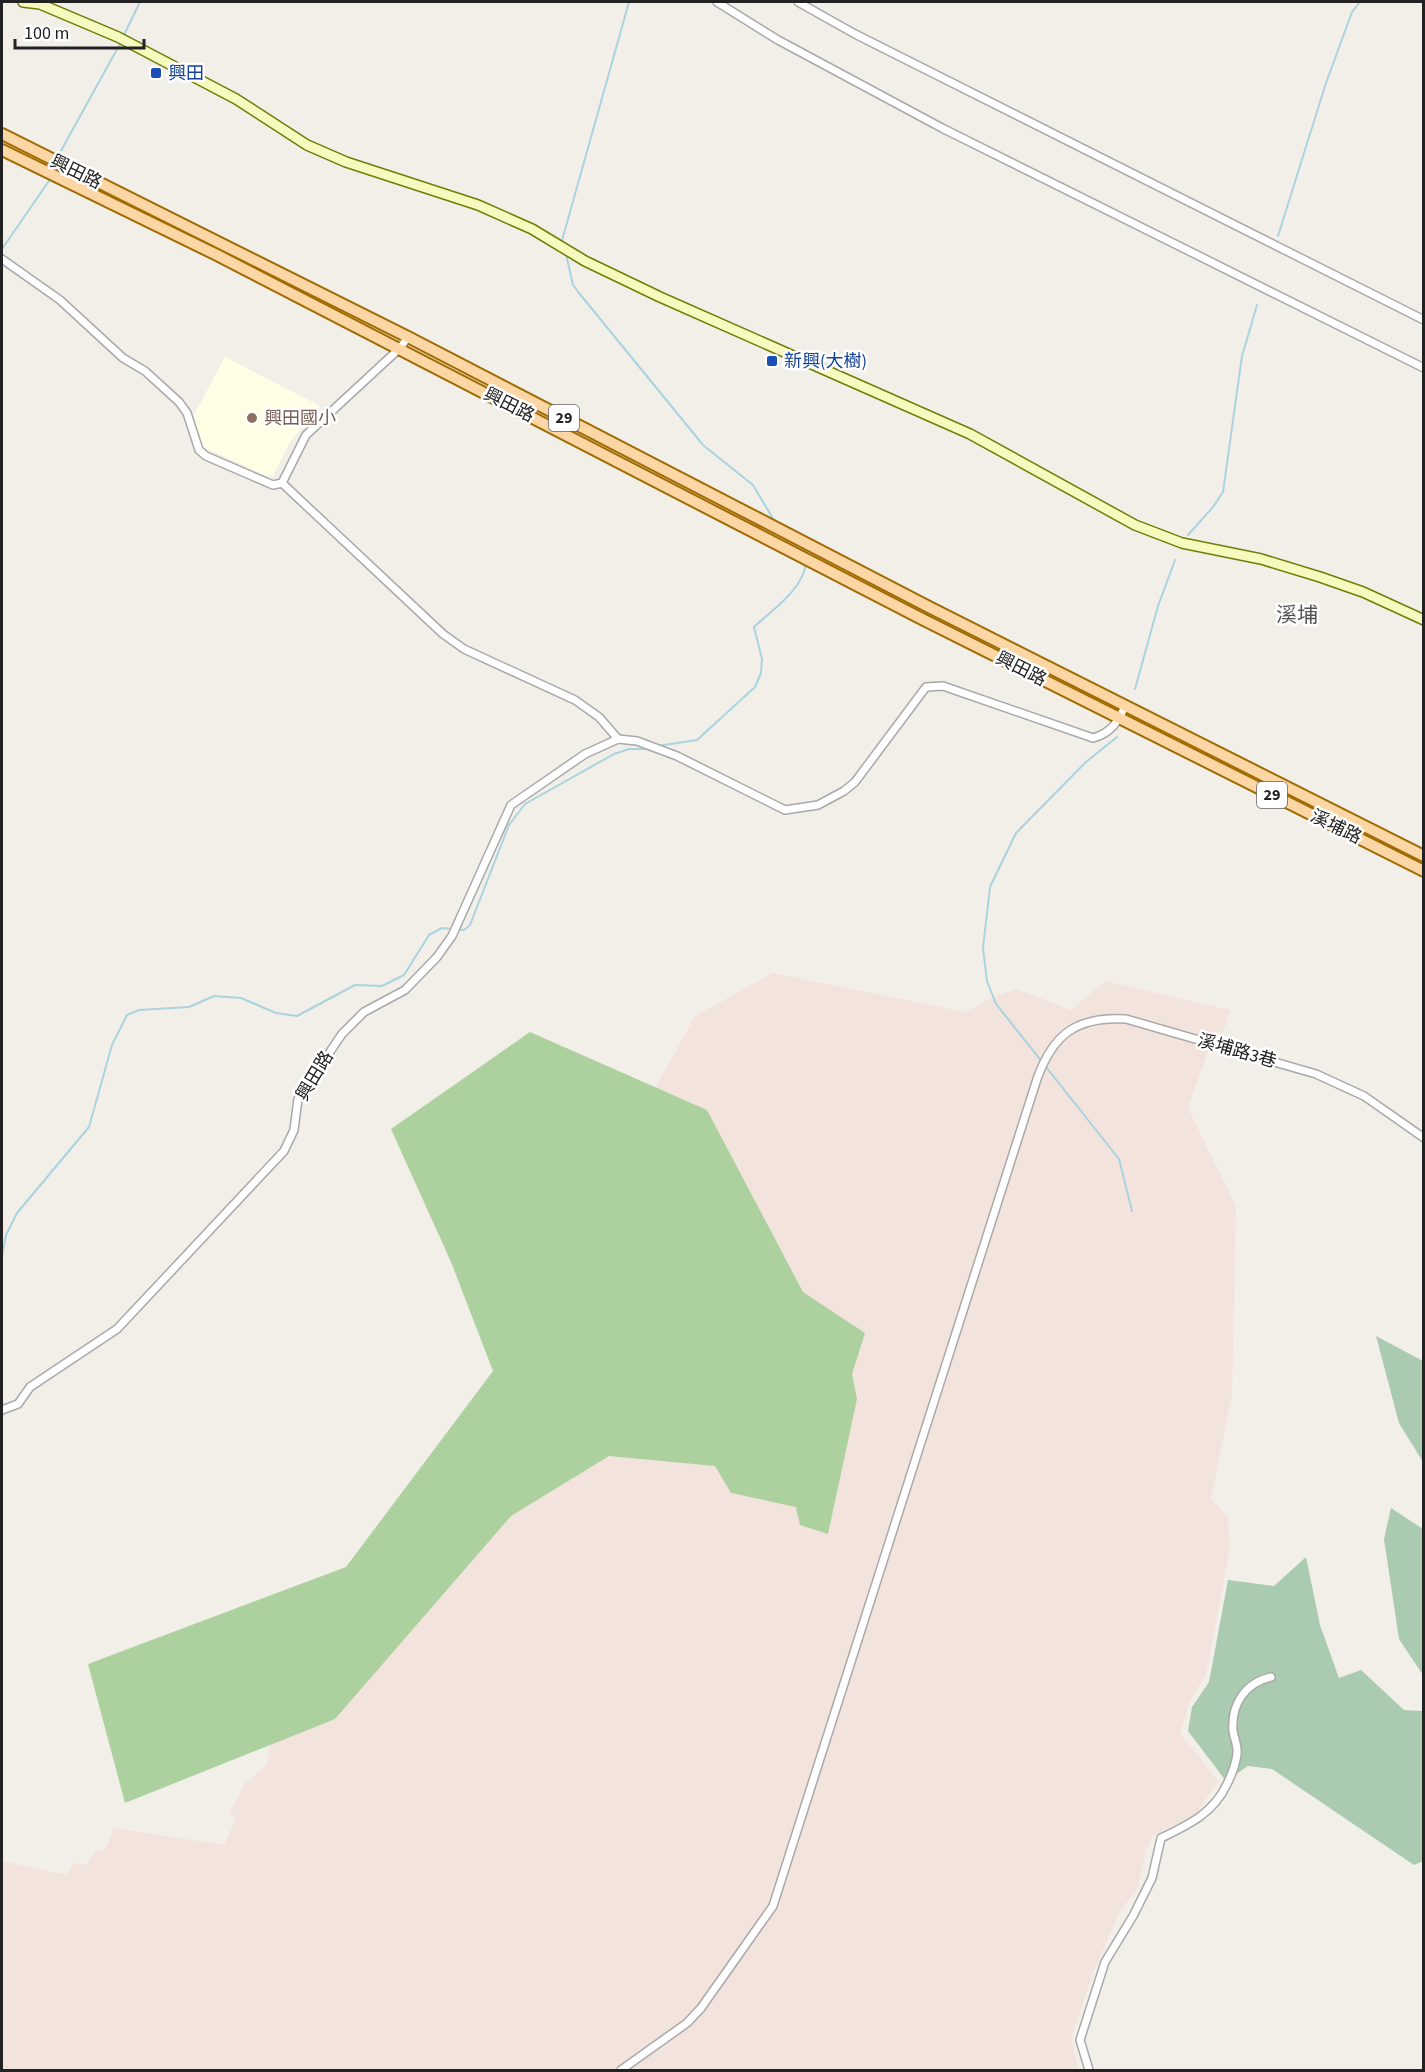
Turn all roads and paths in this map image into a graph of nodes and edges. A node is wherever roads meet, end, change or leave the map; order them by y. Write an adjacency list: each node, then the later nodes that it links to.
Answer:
1 (23, 2): 12 (street)
2 (717, 2): 10 (street)
3 (798, 2): 7 (street)
4 (2, 134): 8 (main road, 興田路 / 29)
5 (2, 150): 9 (main road, 興田路 / 29)
6 (2, 259): 11 (street)
7 (1424, 320)
8 (408, 337): 9 (street); 13 (main road, 興田路 / 29)
9 (400, 348): 11 (street); 14 (main road, 興田路 / 29)
10 (1424, 368)
11 (282, 483): 15 (street)
12 (1424, 620)
13 (1125, 706): 14 (street); 16 (main road, 溪埔路 / 29)
14 (1120, 719): 15 (street); 17 (main road, 溪埔路 / 29)
15 (618, 739): 19 (street, 興田路)
16 (1424, 856)
17 (1424, 870)
18 (1424, 1138): 21 (street, 溪埔路3巷)
19 (2, 1410)
20 (1271, 1677): 22 (street)
21 (621, 2070)
22 (1089, 2070)

